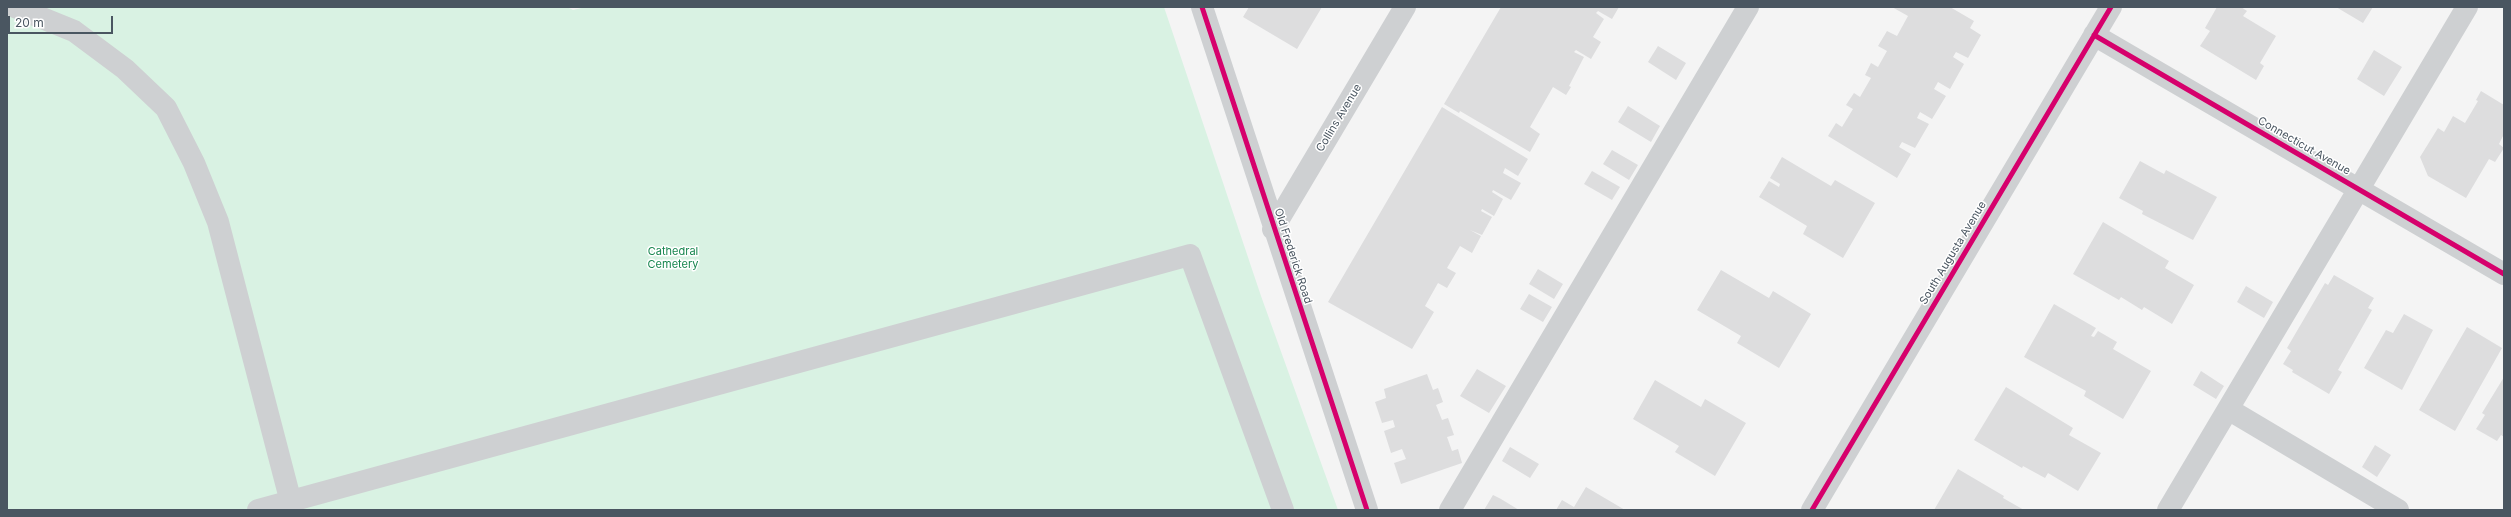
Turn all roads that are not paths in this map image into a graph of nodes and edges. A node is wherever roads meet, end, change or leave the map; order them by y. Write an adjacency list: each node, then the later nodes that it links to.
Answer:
1 (15, 7): 12 (street)
2 (1202, 7): 9 (street, Old Frederick Road)
3 (1405, 7): 9 (street, Collins Avenue)
4 (1748, 7): 16 (street)
5 (2111, 7): 7 (street, South Augusta Avenue)
6 (2467, 7): 8 (street)
7 (2094, 35): 8 (street, Connecticut Avenue); 17 (street, South Augusta Avenue)
8 (2359, 189): 10 (street, Connecticut Avenue); 11 (street)
9 (1274, 229): 15 (street, Old Frederick Road)
10 (2504, 274)
11 (2228, 409): 18 (street); 19 (street)
12 (292, 506): 13 (street); 14 (street)
13 (258, 510)
14 (1282, 510)
15 (1367, 510)
16 (1450, 510)
17 (1812, 510)
18 (2168, 510)
19 (2398, 510)

